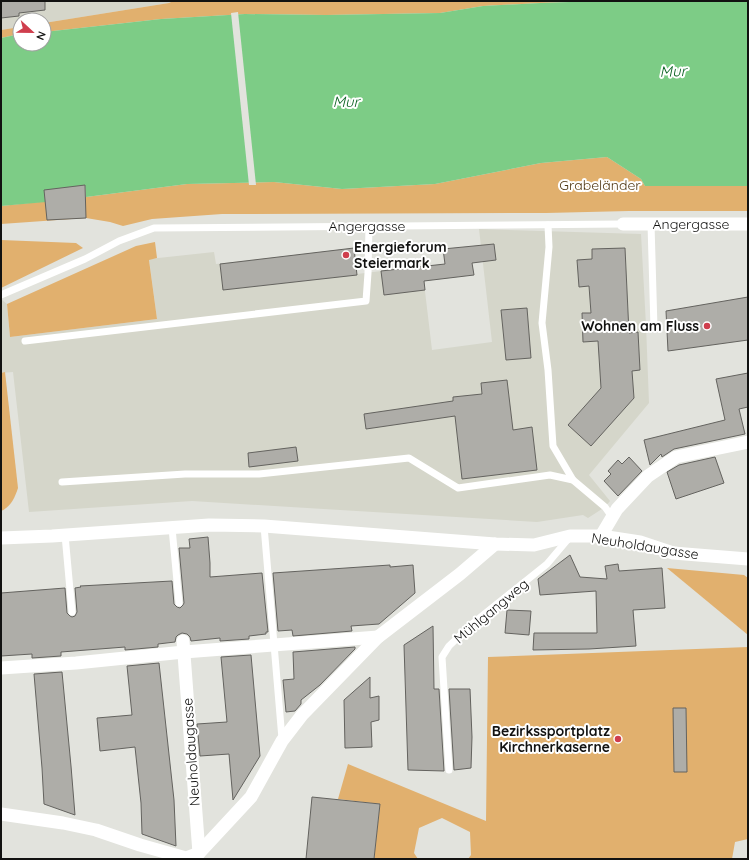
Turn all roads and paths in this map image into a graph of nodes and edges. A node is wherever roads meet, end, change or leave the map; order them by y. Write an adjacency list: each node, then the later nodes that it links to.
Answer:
1 (623, 224): 2 (street, Angergasse); 4 (lane, Angergasse)
2 (651, 224): 3 (street, Angergasse); 7 (lane)
3 (748, 224)
4 (548, 225): 5 (lane, Angergasse); 10 (lane)
5 (369, 226): 6 (lane, Angergasse); 8 (lane)
6 (1, 295)
7 (654, 328)
8 (25, 341)
9 (748, 442): 12 (street)
10 (572, 480): 11 (lane); 12 (lane)
11 (62, 482)
12 (612, 517): 17 (street)
13 (264, 526): 14 (street, Neuholdaugasse); 19 (street, Neuholdaugasse); 24 (lane)
14 (172, 528): 15 (street, Neuholdaugasse); 21 (lane)
15 (65, 535): 18 (street, Neuholdaugasse); 22 (lane)
16 (570, 536): 17 (street, Neuholdaugasse); 19 (street, Neuholdaugasse); 28 (lane, Mühlgangweg)
17 (601, 536): 20 (street, Neuholdaugasse)
18 (1, 538)
19 (495, 544): 23 (street)
20 (748, 559)
21 (179, 604)
22 (72, 612)
23 (378, 637): 24 (street); 27 (street)
24 (275, 645): 25 (street); 27 (lane)
25 (184, 647): 26 (street); 30 (street, Neuholdaugasse)
26 (1, 668)
27 (282, 741): 30 (street)
28 (449, 770)
29 (4, 815): 30 (street)
30 (199, 853)

